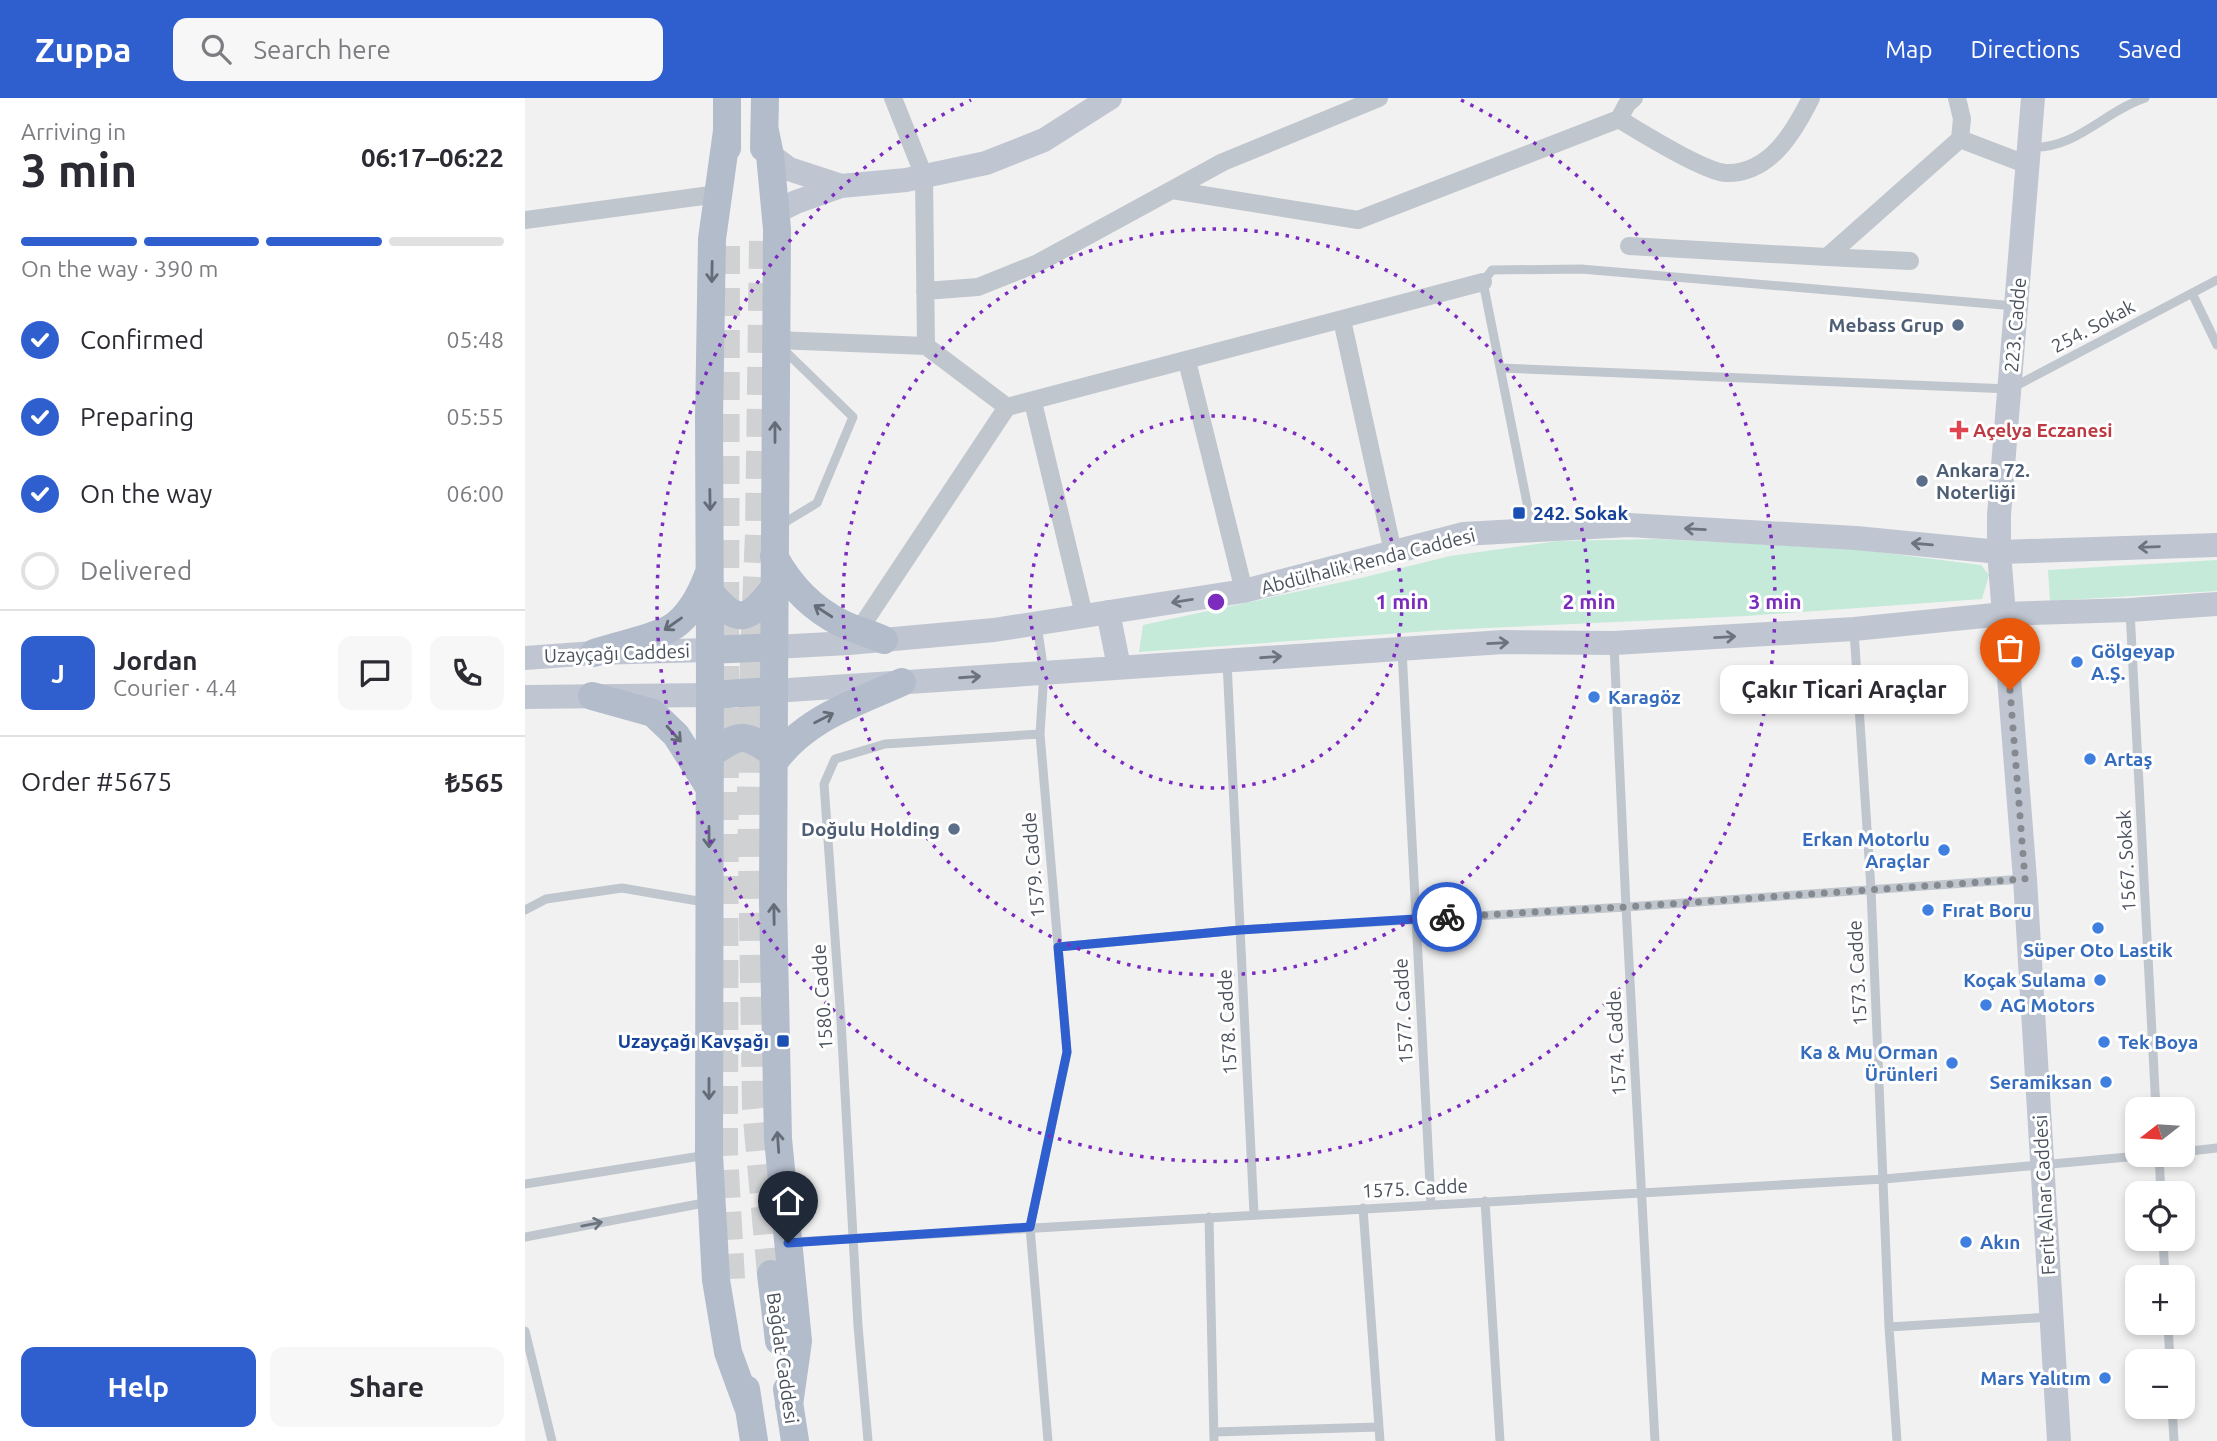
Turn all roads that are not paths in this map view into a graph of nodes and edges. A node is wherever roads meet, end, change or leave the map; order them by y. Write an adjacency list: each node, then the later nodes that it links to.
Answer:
1 (727, 98): 12 (main road)
2 (765, 98): 14 (main road)
3 (893, 98): 16 (street)
4 (1110, 98): 16 (main road)
5 (1379, 98): 18 (street)
6 (1634, 98): 11 (street)
7 (1811, 98): 11 (street)
8 (1957, 98): 13 (street)
9 (2033, 98): 15 (main road, 223. Cadde)
10 (2145, 98): 15 (lane)
11 (1619, 119): 18 (street)
12 (727, 131): 19 (main road); 23 (main road)
13 (1960, 139): 15 (street); 25 (street)
14 (767, 143): 17 (main road); 20 (main road); 22 (main road)
15 (2029, 156): 31 (main road, 223. Cadde)
16 (925, 176): 17 (main road); 29 (street)
17 (841, 186): 20 (main road)
18 (1172, 190): 29 (street)
19 (717, 194): 21 (street); 46 (main road, one-way to 46)
20 (776, 212): 33 (main road)
21 (525, 220)
22 (763, 241)
23 (726, 246)
24 (1629, 246): 25 (street)
25 (1826, 257): 26 (street)
26 (1910, 261)
27 (2217, 280): 30 (lane, 254. Sokak)
28 (1483, 282): 31 (lane); 32 (street); 37 (lane)
29 (925, 291): 34 (street)
30 (2192, 293): 35 (lane); 38 (lane, 254. Sokak)
31 (2017, 306): 38 (main road, 223. Cadde)
32 (1342, 320): 36 (street); 44 (street)
33 (776, 342): 34 (street); 42 (main road, one-way to 33); 42 (lane)
34 (926, 345): 40 (street)
35 (2217, 345)
36 (1187, 361): 39 (street); 48 (street)
37 (1501, 368): 38 (lane); 41 (lane)
38 (2010, 389): 45 (main road, 223. Cadde)
39 (1033, 402): 40 (street); 51 (street)
40 (1007, 407): 55 (street)
41 (1532, 530): 44 (main road, Abdülhalik Renda Caddesi); 45 (main road, Abdülhalik Renda Caddesi, one-way to 41)
42 (774, 543): 47 (main road); 55 (main road, one-way to 42)
43 (2217, 545): 45 (main road, Abdülhalik Renda Caddesi, one-way to 45)
44 (1393, 552): 48 (main road, Abdülhalik Renda Caddesi)
45 (1999, 552): 52 (main road, 223. Cadde)
46 (710, 581): 47 (main road); 59 (main road); 61 (main road, one-way to 61)
47 (775, 588): 57 (main road)
48 (1244, 592): 51 (main road, Abdülhalik Renda Caddesi, one-way to 51)
49 (2217, 604): 50 (main road)
50 (2130, 610): 52 (main road); 84 (lane, 1567. Sokak)
51 (1096, 614): 53 (main road, Abdülhalik Renda Caddesi); 64 (main road)
52 (2004, 614): 54 (main road); 76 (main road, Ferit Alnar Caddesi)
53 (1037, 623): 55 (main road, Abdülhalik Renda Caddesi); 65 (lane, 1579. Cadde)
54 (1854, 629): 56 (main road, one-way to 54); 77 (lane, 1573. Cadde)
55 (872, 635): 57 (main road, Abdülhalik Renda Caddesi)
56 (1614, 643): 58 (main road, one-way to 56); 79 (lane, 1574. Cadde)
57 (774, 647): 59 (main road); 67 (main road)
58 (1402, 649): 63 (main road, one-way to 58); 81 (lane, 1577. Cadde)
59 (710, 650): 60 (main road, Uzayçağı Caddesi); 70 (main road)
60 (653, 651): 61 (main road, Uzayçağı Caddesi); 69 (main road)
61 (594, 653): 62 (main road, Uzayçağı Caddesi)
62 (525, 657)
63 (1227, 660): 64 (main road); 82 (lane, 1578. Cadde)
64 (1119, 667): 65 (main road)
65 (1044, 672): 66 (main road, one-way to 65); 72 (lane, 1579. Cadde)
66 (902, 682): 67 (main road); 74 (main road, one-way to 66)
67 (774, 691): 70 (main road); 74 (main road)
68 (592, 695): 69 (main road, Uzayçağı Caddesi); 71 (main road, Uzayçağı Caddesi); 75 (main road, one-way to 75)
69 (655, 695): 70 (main road, Uzayçağı Caddesi)
70 (710, 695): 73 (main road)
71 (525, 697)
72 (1039, 734): 83 (lane, 1579. Cadde); 101 (lane, 1580. Cadde)
73 (709, 755): 74 (main road); 75 (main road)
74 (774, 758): 102 (main road, one-way to 74)
75 (709, 788): 78 (main road, one-way to 78)
76 (2025, 879): 77 (lane); 89 (main road, Ferit Alnar Caddesi)
77 (1871, 889): 79 (lane); 90 (lane, 1573. Cadde)
78 (708, 902): 80 (lane); 87 (main road, one-way to 87)
79 (1626, 907): 81 (lane); 92 (lane, 1574. Cadde)
80 (525, 910)
81 (1416, 919): 82 (lane); 95 (lane, 1577. Cadde)
82 (1240, 930): 83 (lane); 97 (lane, 1578. Cadde)
83 (1058, 947): 99 (lane, 1579. Cadde)
84 (2156, 1097)
85 (2217, 1148): 86 (lane)
86 (2195, 1151)
87 (709, 1155): 91 (lane); 94 (main road)
88 (2125, 1158): 89 (lane, 1575. Cadde)
89 (2043, 1166): 90 (lane, 1575. Cadde); 105 (main road, Ferit Alnar Caddesi)
90 (1884, 1179): 92 (lane, 1575. Cadde); 106 (lane, 1573. Cadde)
91 (525, 1184)
92 (1642, 1191): 93 (lane, 1575. Cadde); 120 (lane, 1574. Cadde)
93 (1485, 1201): 95 (lane, 1575. Cadde); 119 (lane)
94 (712, 1202): 100 (lane, one-way to 94); 109 (main road)
95 (1431, 1205): 96 (lane, 1575. Cadde)
96 (1363, 1208): 97 (lane, 1575. Cadde); 111 (lane)
97 (1254, 1214): 98 (lane, 1575. Cadde)
98 (1209, 1217): 99 (lane, 1575. Cadde); 112 (lane)
99 (1030, 1227): 101 (lane, 1575. Cadde); 117 (lane, 1579. Cadde)
100 (525, 1237)
101 (854, 1238): 102 (lane, 1575. Cadde); 116 (lane, 1580. Cadde)
102 (788, 1243): 108 (main road)
103 (771, 1274): 108 (main road, Bağdat Caddesi)
104 (731, 1279): 109 (main road, Bağdat Caddesi)
105 (2051, 1317): 106 (lane); 122 (main road, Ferit Alnar Caddesi)
106 (1889, 1327): 121 (lane, 1573. Cadde)
107 (525, 1331): 113 (lane)
108 (789, 1405): 115 (main road, Bağdat Caddesi)
109 (748, 1406): 114 (main road, Bağdat Caddesi)
110 (2173, 1419): 123 (lane)
111 (1379, 1427): 112 (lane); 118 (lane)
112 (1214, 1437)
113 (552, 1441)
114 (754, 1441)
115 (795, 1441)
116 (868, 1441)
117 (1048, 1441)
118 (1380, 1441)
119 (1500, 1441)
120 (1655, 1441)
121 (1897, 1441)
122 (2059, 1441)
123 (2174, 1441)

